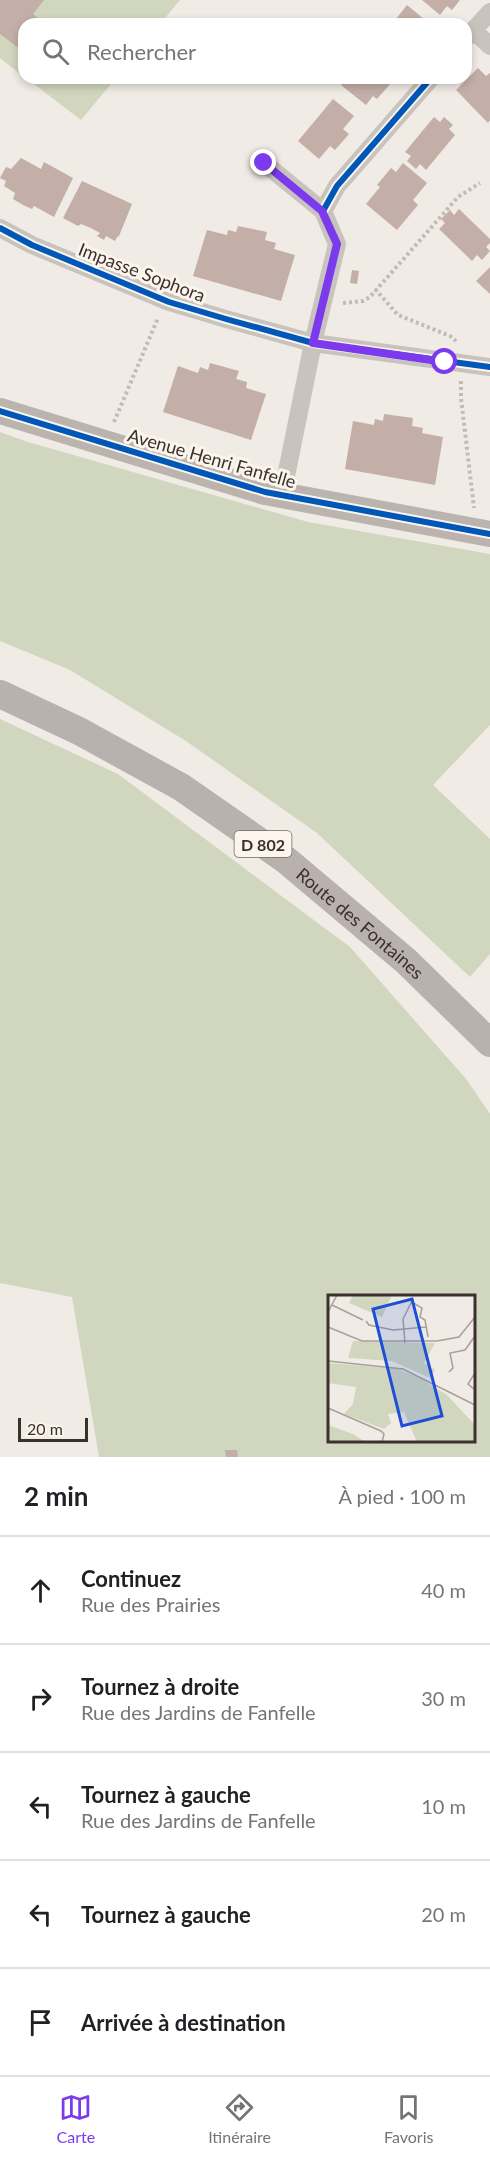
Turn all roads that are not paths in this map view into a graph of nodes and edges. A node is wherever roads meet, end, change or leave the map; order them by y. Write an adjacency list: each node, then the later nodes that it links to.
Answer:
1 (490, 12): 2 (street)
2 (472, 32)
3 (472, 35): 4 (street)
4 (490, 46)
5 (426, 84): 7 (street)
6 (264, 163): 7 (street)
7 (322, 211): 9 (street)
8 (0, 228): 9 (street, Impasse Sophora)
9 (313, 343): 10 (street, Impasse Sophora); 12 (street)
10 (490, 367)
11 (0, 411): 12 (street, Avenue Henri Fanfelle)
12 (282, 495): 13 (street, Avenue Henri Fanfelle)
13 (483, 533)
14 (0, 694): 15 (main road, Route des Fontaines / D 802)
15 (490, 1043)

